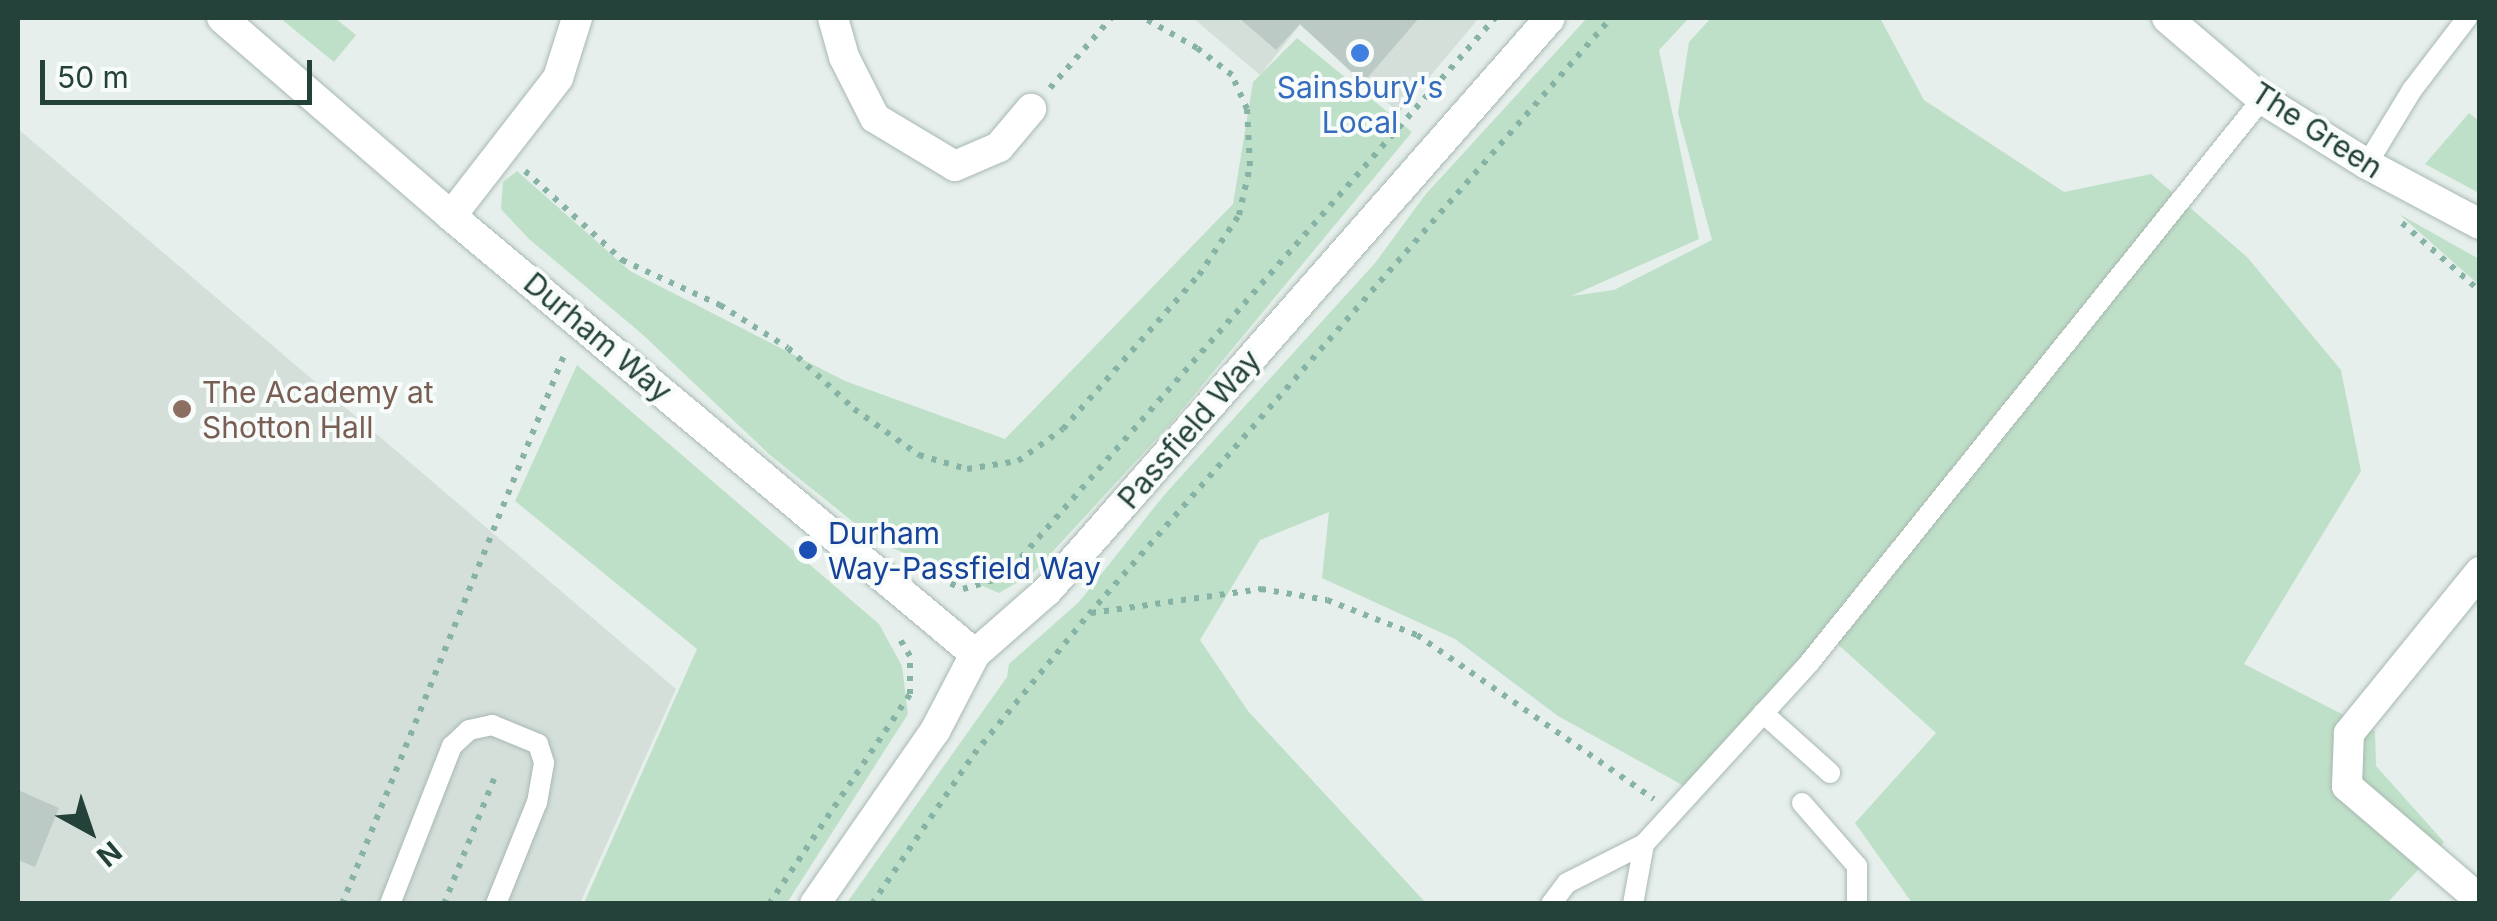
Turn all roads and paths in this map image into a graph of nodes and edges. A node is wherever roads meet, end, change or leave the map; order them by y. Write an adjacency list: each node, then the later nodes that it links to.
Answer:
1 (222, 18): 15 (street, Durham Way)
2 (576, 18): 13 (street)
3 (832, 18): 12 (street)
4 (1111, 18): 12 (path)
5 (1144, 18): 13 (path)
6 (1494, 18): 21 (path)
7 (1550, 18): 24 (street, Passfield Way)
8 (1611, 18): 38 (path)
9 (2167, 18): 11 (street, The Green)
10 (2467, 18): 14 (lane)
11 (2262, 98): 14 (street, The Green); 25 (lane)
12 (1031, 109)
13 (503, 149): 15 (street)
14 (2367, 164): 17 (street, The Green)
15 (451, 216): 19 (street, Durham Way)
16 (2398, 219): 18 (path)
17 (2480, 224)
18 (2480, 292)
19 (578, 320): 24 (street, Durham Way); 32 (path)
20 (2480, 572): 31 (street)
21 (927, 573)
22 (1090, 613): 29 (path)
23 (894, 628): 36 (path)
24 (976, 654): 37 (street, Passfield Way)
25 (1763, 713): 26 (lane); 29 (lane)
26 (1830, 773)
27 (494, 779): 34 (path)
28 (1802, 803): 41 (lane)
29 (1673, 812): 30 (lane)
30 (1644, 844): 39 (lane); 40 (lane)
31 (2480, 900)
32 (342, 904)
33 (390, 904): 35 (lane)
34 (444, 904)
35 (496, 904)
36 (768, 904)
37 (815, 904)
38 (872, 904)
39 (1551, 904)
40 (1633, 904)
41 (1857, 904)

